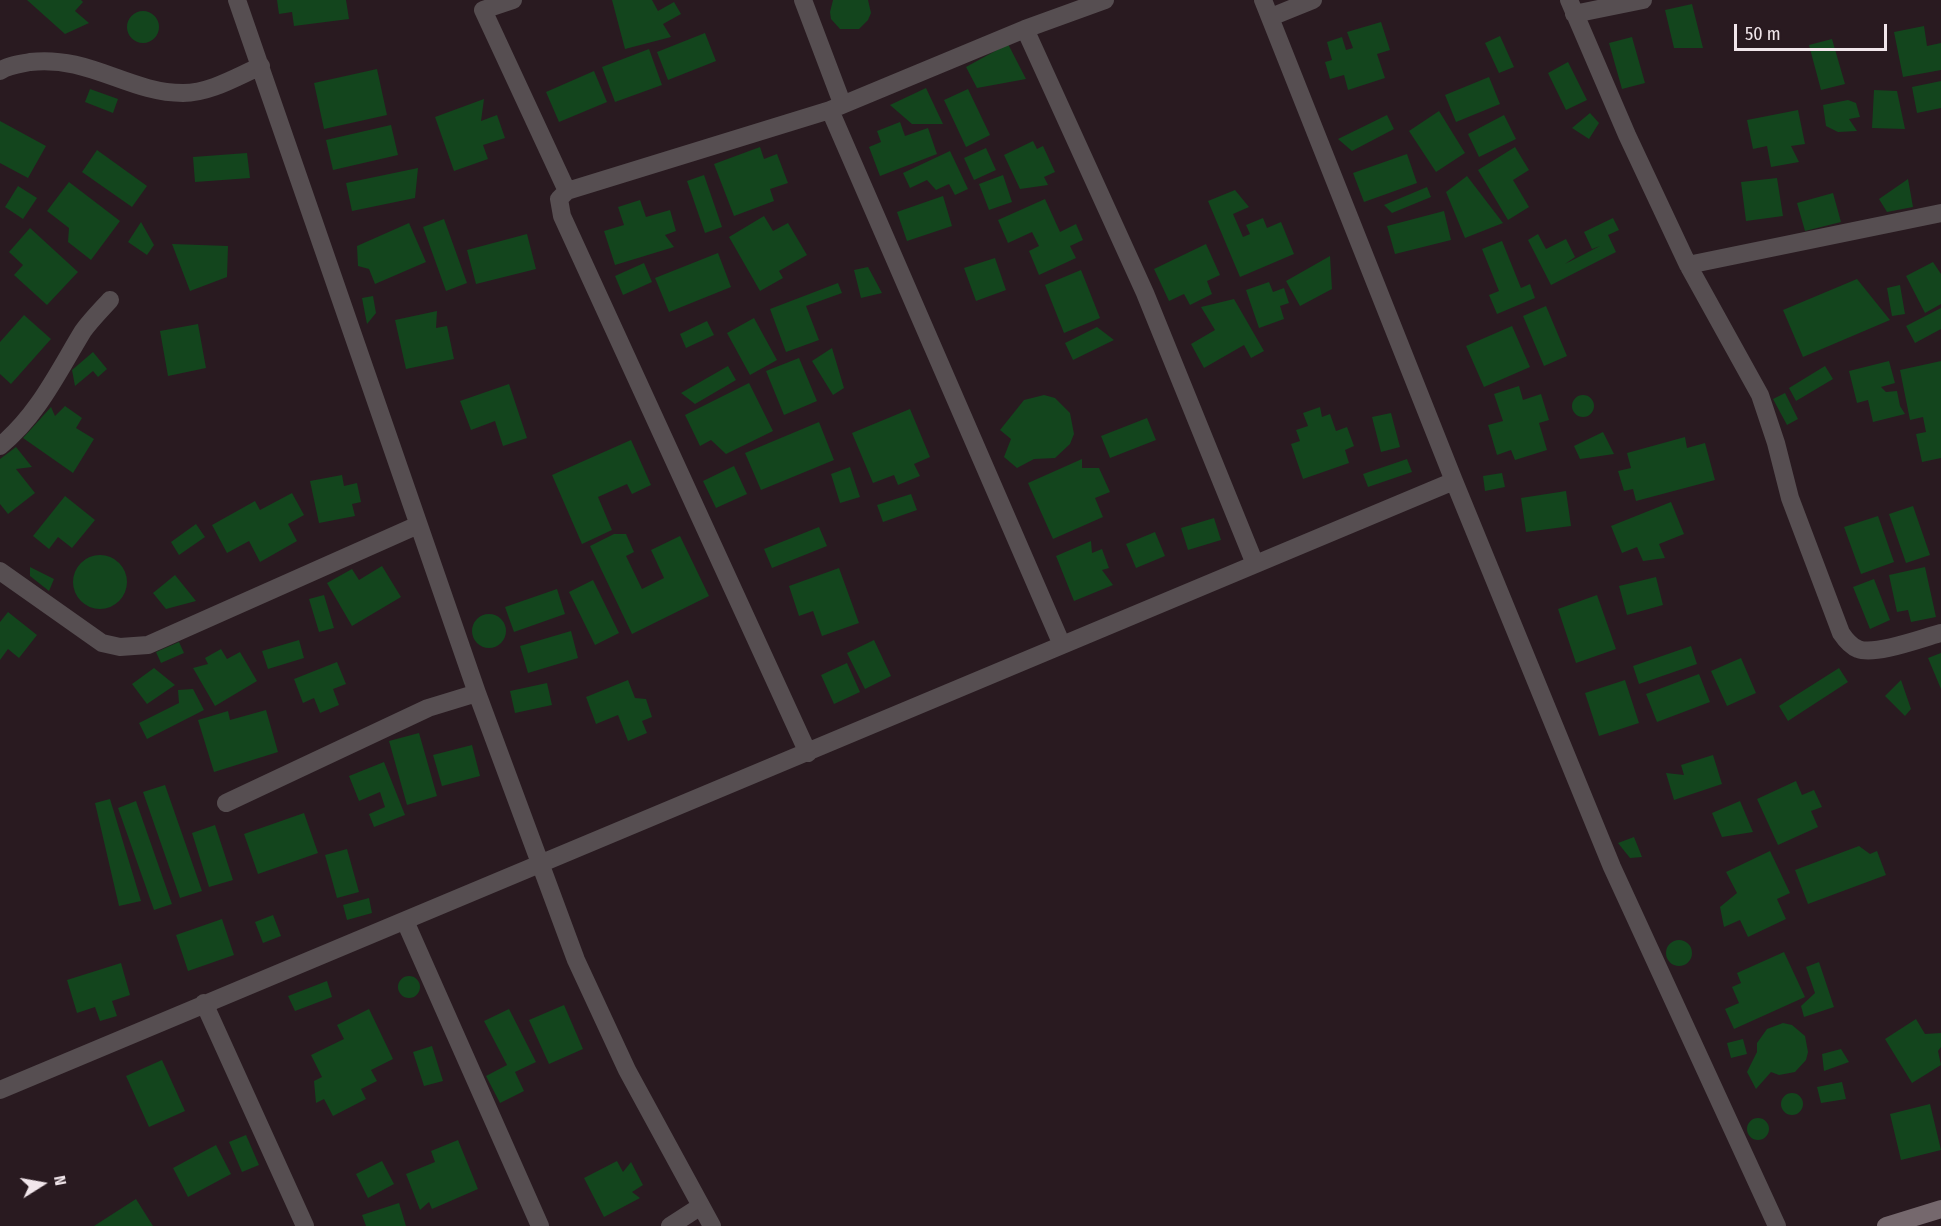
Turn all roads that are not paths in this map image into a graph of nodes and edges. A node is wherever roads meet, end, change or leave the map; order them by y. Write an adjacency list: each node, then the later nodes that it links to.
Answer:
1 (237, 0): 11 (street)
2 (513, 0): 14 (street)
3 (802, 0): 13 (street)
4 (1105, 0): 10 (street)
5 (1263, 0): 9 (street)
6 (1312, 0): 9 (street)
7 (1643, 0): 8 (street)
8 (1572, 7): 16 (street)
9 (1271, 17): 19 (street)
10 (1025, 29): 13 (street); 21 (street)
11 (261, 66): 12 (street); 20 (street)
12 (0, 71)
13 (836, 107): 14 (street); 24 (street)
14 (567, 191): 26 (street)
15 (1941, 213): 16 (street)
16 (1688, 265): 23 (street)
17 (110, 300): 18 (street)
18 (0, 446)
19 (1454, 481): 21 (street); 38 (street)
20 (418, 525): 22 (street); 25 (street)
21 (1256, 564): 24 (street)
22 (0, 571)
23 (1941, 633)
24 (1062, 645): 26 (street)
25 (477, 693): 27 (street); 28 (street)
26 (808, 753): 28 (street)
27 (226, 803)
28 (541, 864): 29 (street); 32 (street)
29 (405, 921): 30 (street); 35 (street)
30 (204, 1003): 31 (street); 34 (street)
31 (0, 1090)
32 (701, 1206): 36 (street); 37 (street)
33 (1941, 1209): 39 (street)
34 (299, 1223)
35 (540, 1226)
36 (670, 1226)
37 (712, 1226)
38 (1777, 1226)
39 (1886, 1226)

